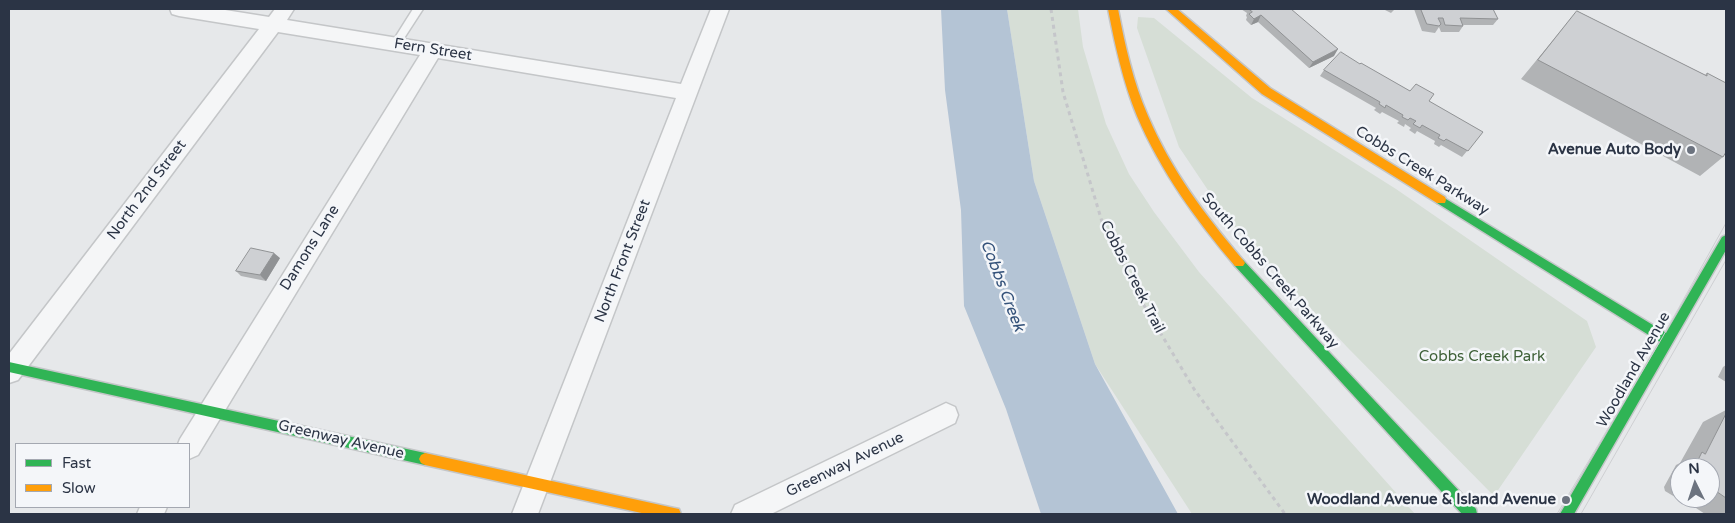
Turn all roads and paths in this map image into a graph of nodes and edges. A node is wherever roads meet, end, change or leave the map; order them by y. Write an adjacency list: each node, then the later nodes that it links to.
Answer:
1 (179, 9): 7 (street, Fern Street)
2 (418, 9): 8 (lane)
3 (720, 9): 10 (street, North Front Street)
4 (1051, 9): 21 (path, Cobbs Creek Trail)
5 (1112, 9): 22 (street, South Cobbs Creek Parkway)
6 (1172, 9): 12 (street, Cobbs Creek Parkway)
7 (279, 16): 8 (street, Fern Street); 13 (street, North 2nd Street)
8 (396, 44): 9 (street, Fern Street)
9 (433, 50): 10 (street, Fern Street); 14 (street, Damons Lane)
10 (687, 92): 17 (street, North Front Street)
11 (1726, 240): 12 (street, Woodland Avenue)
12 (1668, 341): 23 (street, Woodland Avenue)
13 (10, 369): 14 (street, Greenway Avenue)
14 (209, 411): 16 (street, Damons Lane); 17 (street, Greenway Avenue)
15 (946, 415): 20 (street, Greenway Avenue)
16 (190, 445)
17 (537, 484): 18 (street, North Front Street); 19 (street, Greenway Avenue)
18 (525, 514)
19 (674, 514)
20 (744, 514)
21 (1285, 514)
22 (1472, 514)
23 (1567, 514)

